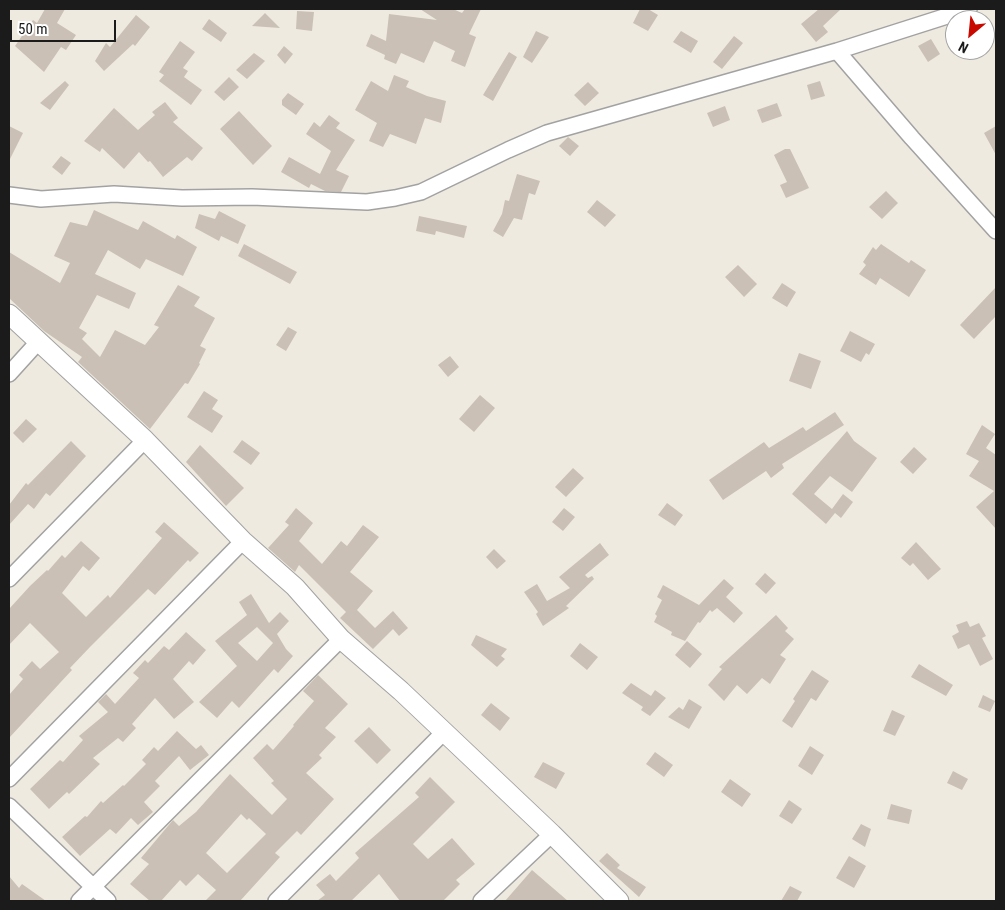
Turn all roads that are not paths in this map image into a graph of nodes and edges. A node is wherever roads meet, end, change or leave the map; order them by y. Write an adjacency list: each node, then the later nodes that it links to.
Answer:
1 (969, 9): 2 (street)
2 (837, 51): 3 (street); 4 (street)
3 (9, 195)
4 (996, 231)
5 (9, 314): 6 (street)
6 (38, 342): 7 (street); 8 (street)
7 (9, 374)
8 (145, 440): 9 (street); 10 (street)
9 (243, 540): 11 (street); 13 (street)
10 (9, 579)
11 (341, 639): 12 (street); 16 (street)
12 (443, 733): 15 (street); 19 (street)
13 (9, 779)
14 (9, 806): 16 (street)
15 (552, 834): 20 (street); 21 (street)
16 (92, 886): 17 (street); 18 (street)
17 (79, 901)
18 (108, 901)
19 (276, 901)
20 (481, 901)
21 (619, 901)

